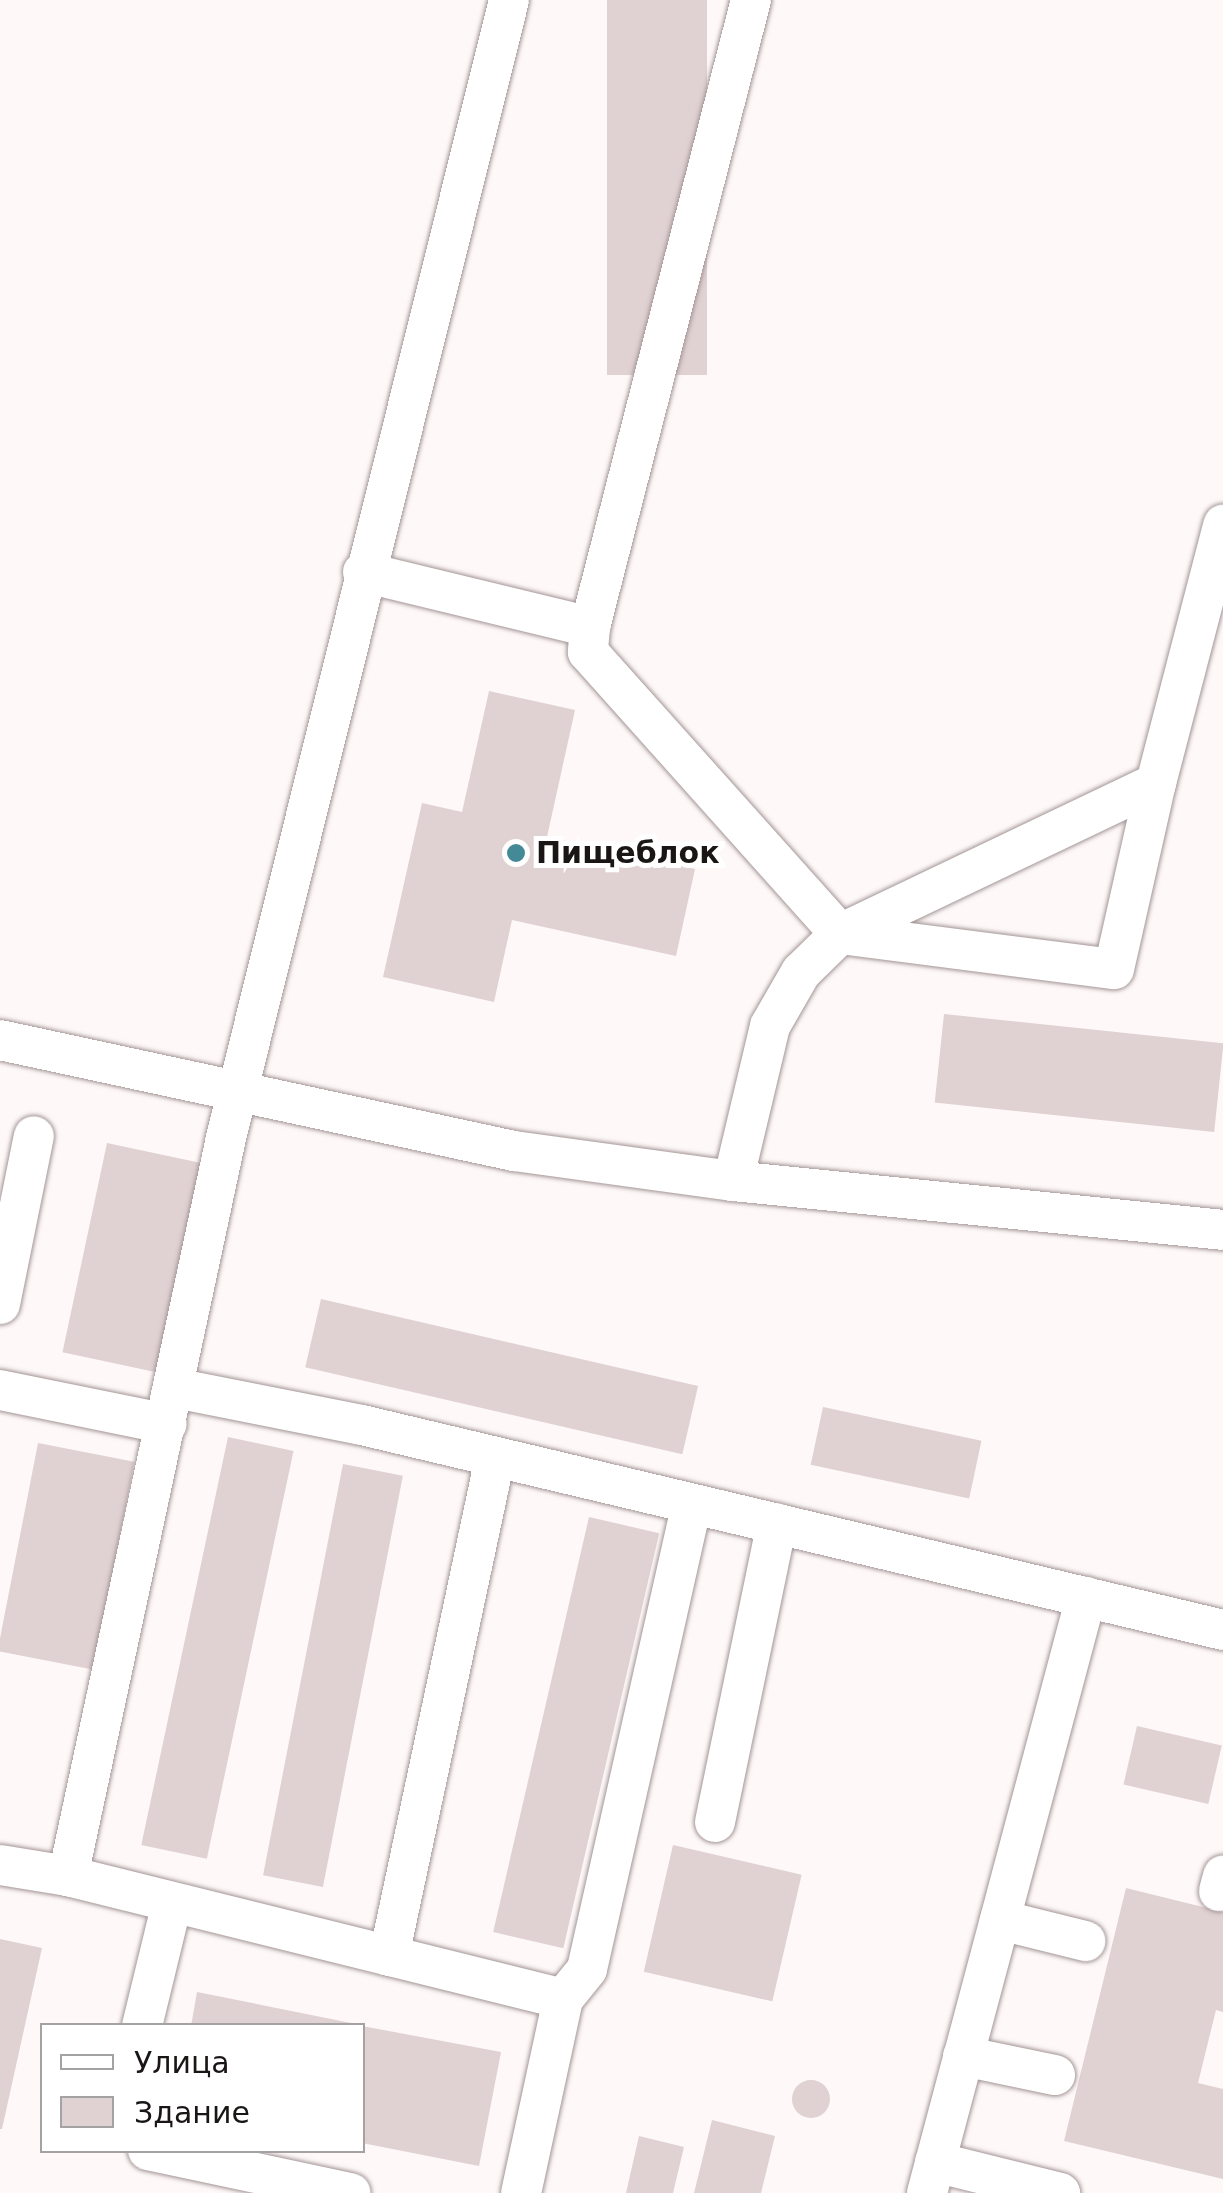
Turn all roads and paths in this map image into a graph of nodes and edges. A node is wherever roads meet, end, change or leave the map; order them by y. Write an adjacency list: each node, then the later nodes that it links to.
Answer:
1 (509, 0): 4 (lane)
2 (751, 0): 5 (lane)
3 (1223, 525): 6 (lane)
4 (363, 572): 5 (lane); 9 (lane)
5 (590, 627): 7 (lane)
6 (1156, 782): 7 (lane); 7 (lane)
7 (840, 934): 11 (lane)
8 (0, 1040): 9 (lane)
9 (239, 1092): 11 (lane); 15 (lane)
10 (34, 1136): 13 (lane)
11 (732, 1181): 12 (lane)
12 (1223, 1230)
13 (0, 1304)
14 (0, 1390): 15 (lane)
15 (171, 1406): 16 (lane); 23 (lane)
16 (496, 1458): 17 (lane); 27 (lane)
17 (692, 1504): 18 (lane); 28 (lane)
18 (777, 1524): 19 (lane); 21 (lane)
19 (1086, 1596): 20 (lane); 25 (lane)
20 (1223, 1630)
21 (715, 1822)
22 (0, 1865): 23 (lane)
23 (68, 1876): 24 (lane)
24 (172, 1902): 27 (lane); 29 (lane)
25 (1000, 1920): 26 (lane); 30 (lane)
26 (1086, 1942)
27 (389, 1956): 28 (lane)
28 (563, 1999): 35 (lane)
29 (143, 2023)
30 (963, 2056): 31 (lane); 33 (lane)
31 (1055, 2075)
32 (162, 2153): 34 (lane)
33 (931, 2178): 36 (lane)
34 (350, 2193)
35 (521, 2193)
36 (1060, 2193)

